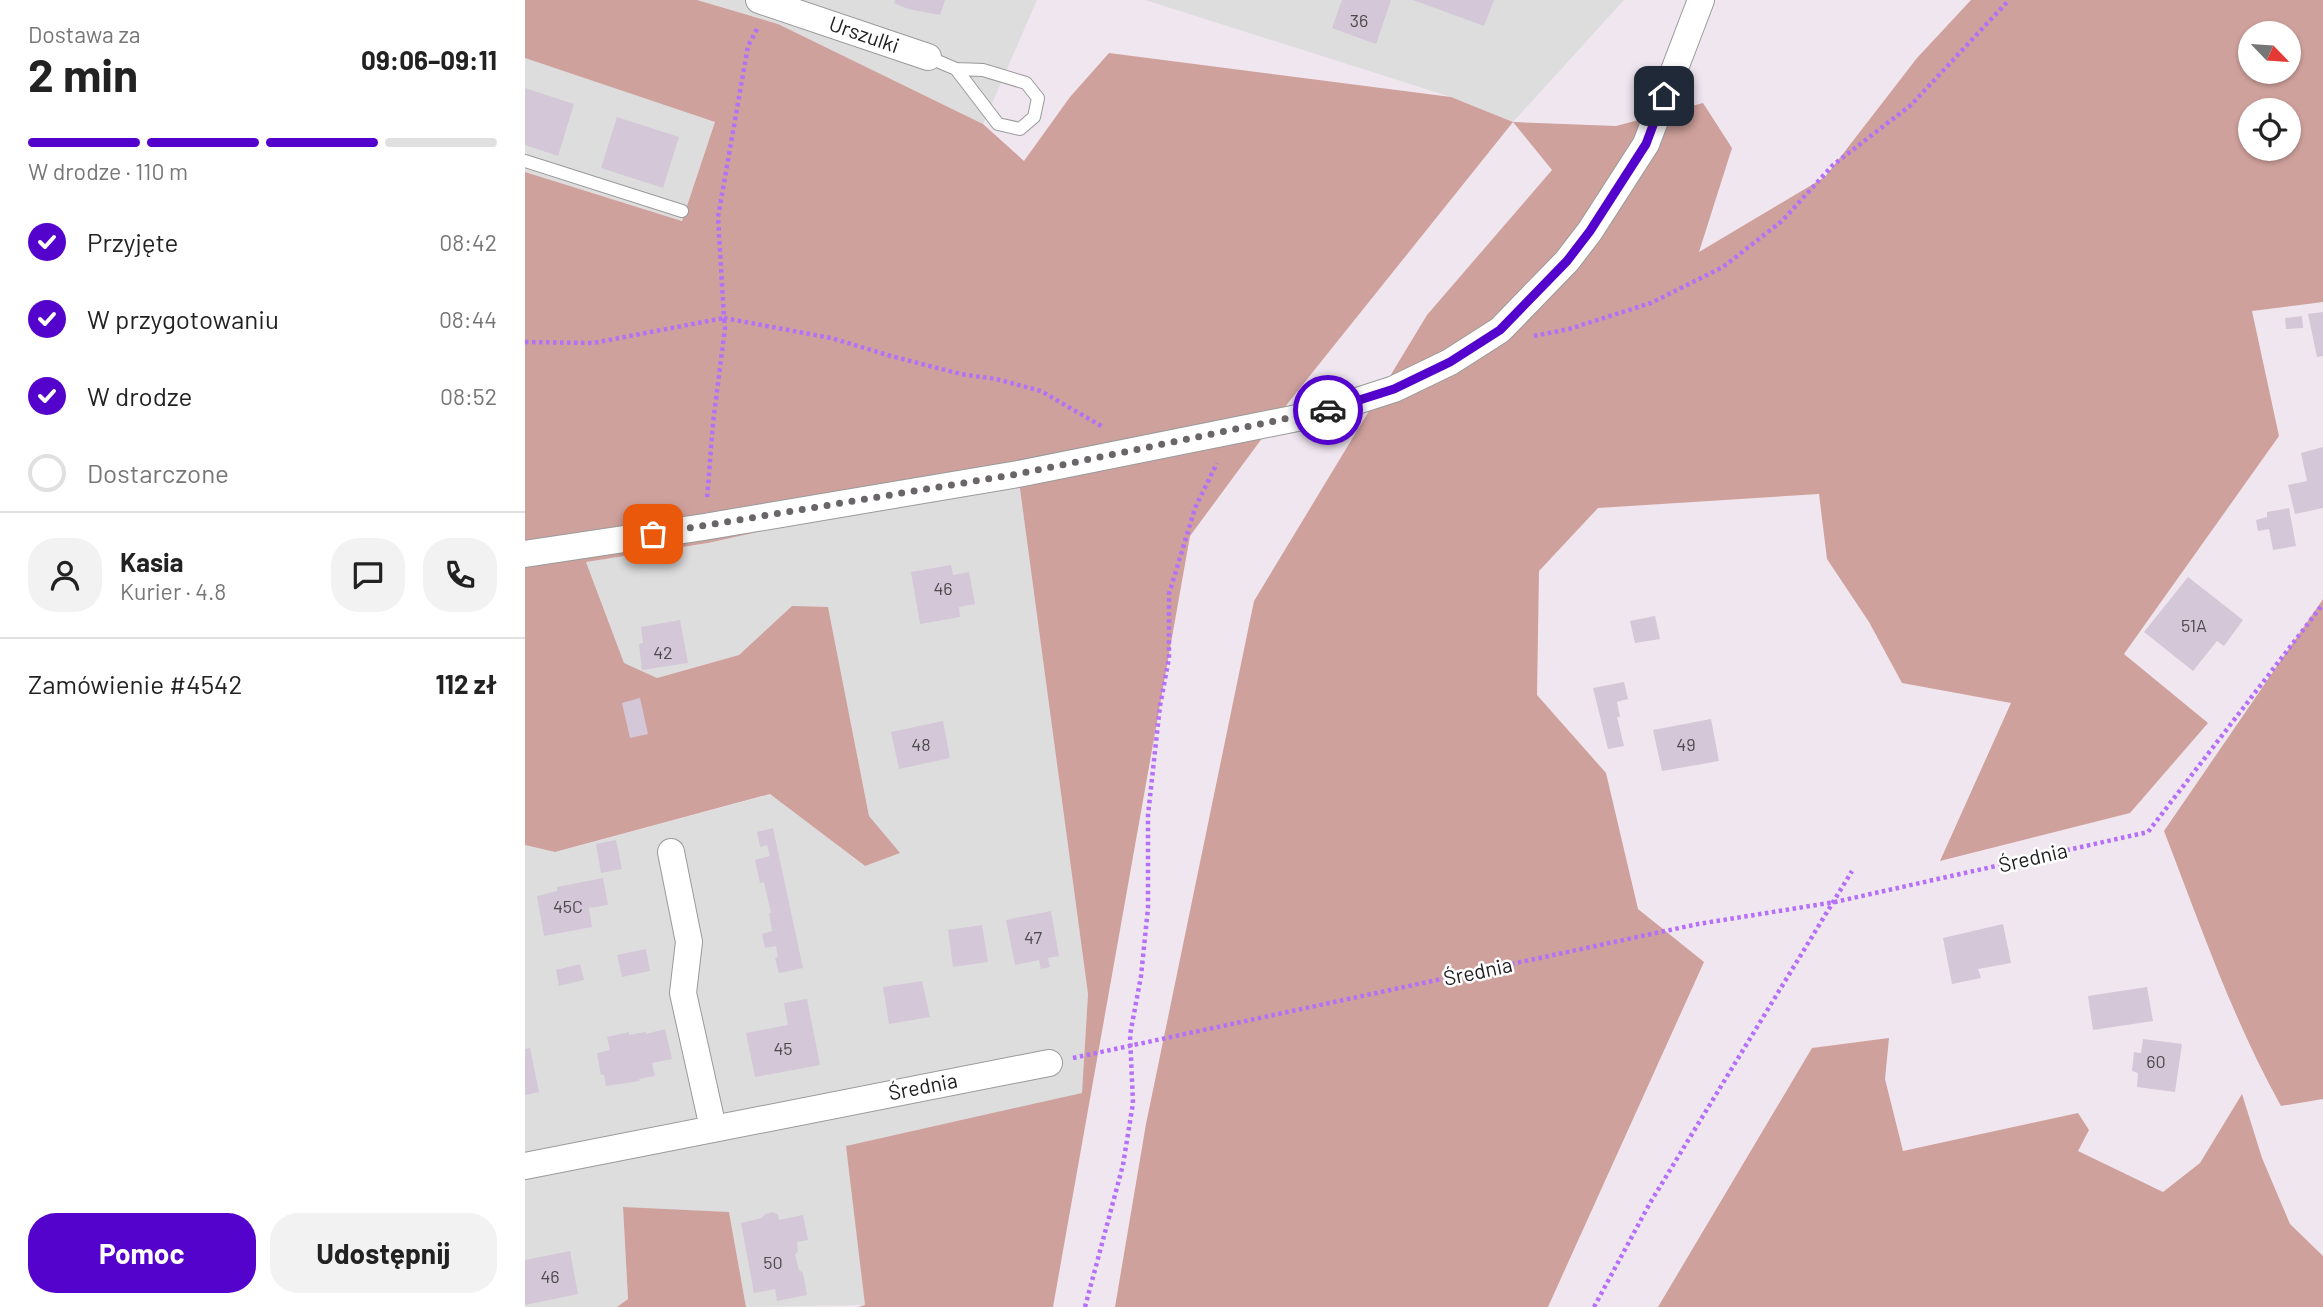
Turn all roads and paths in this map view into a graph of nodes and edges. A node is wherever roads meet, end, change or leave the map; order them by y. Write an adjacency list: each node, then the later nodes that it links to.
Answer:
1 (1701, 0): 12 (street)
2 (2009, 0): 9 (path)
3 (767, 1): 4 (street, Urszulki); 8 (path)
4 (928, 57): 5 (lane)
5 (956, 69): 5 (lane)
6 (525, 161): 7 (lane)
7 (682, 211)
8 (724, 318): 10 (path); 11 (path); 13 (path)
9 (1524, 338)
10 (525, 342)
11 (1106, 429)
12 (1243, 429): 13 (street); 19 (path)
13 (704, 527): 14 (street)
14 (525, 554)
15 (2323, 604): 18 (path, Średnia)
16 (671, 852): 21 (street)
17 (1852, 871): 18 (path)
18 (1835, 902): 19 (path, Średnia); 24 (path)
19 (1132, 1046): 20 (path, Średnia); 23 (path)
20 (1049, 1063): 21 (street, Średnia)
21 (713, 1128): 22 (street, Średnia)
22 (525, 1166)
23 (1085, 1307)
24 (1594, 1307)

